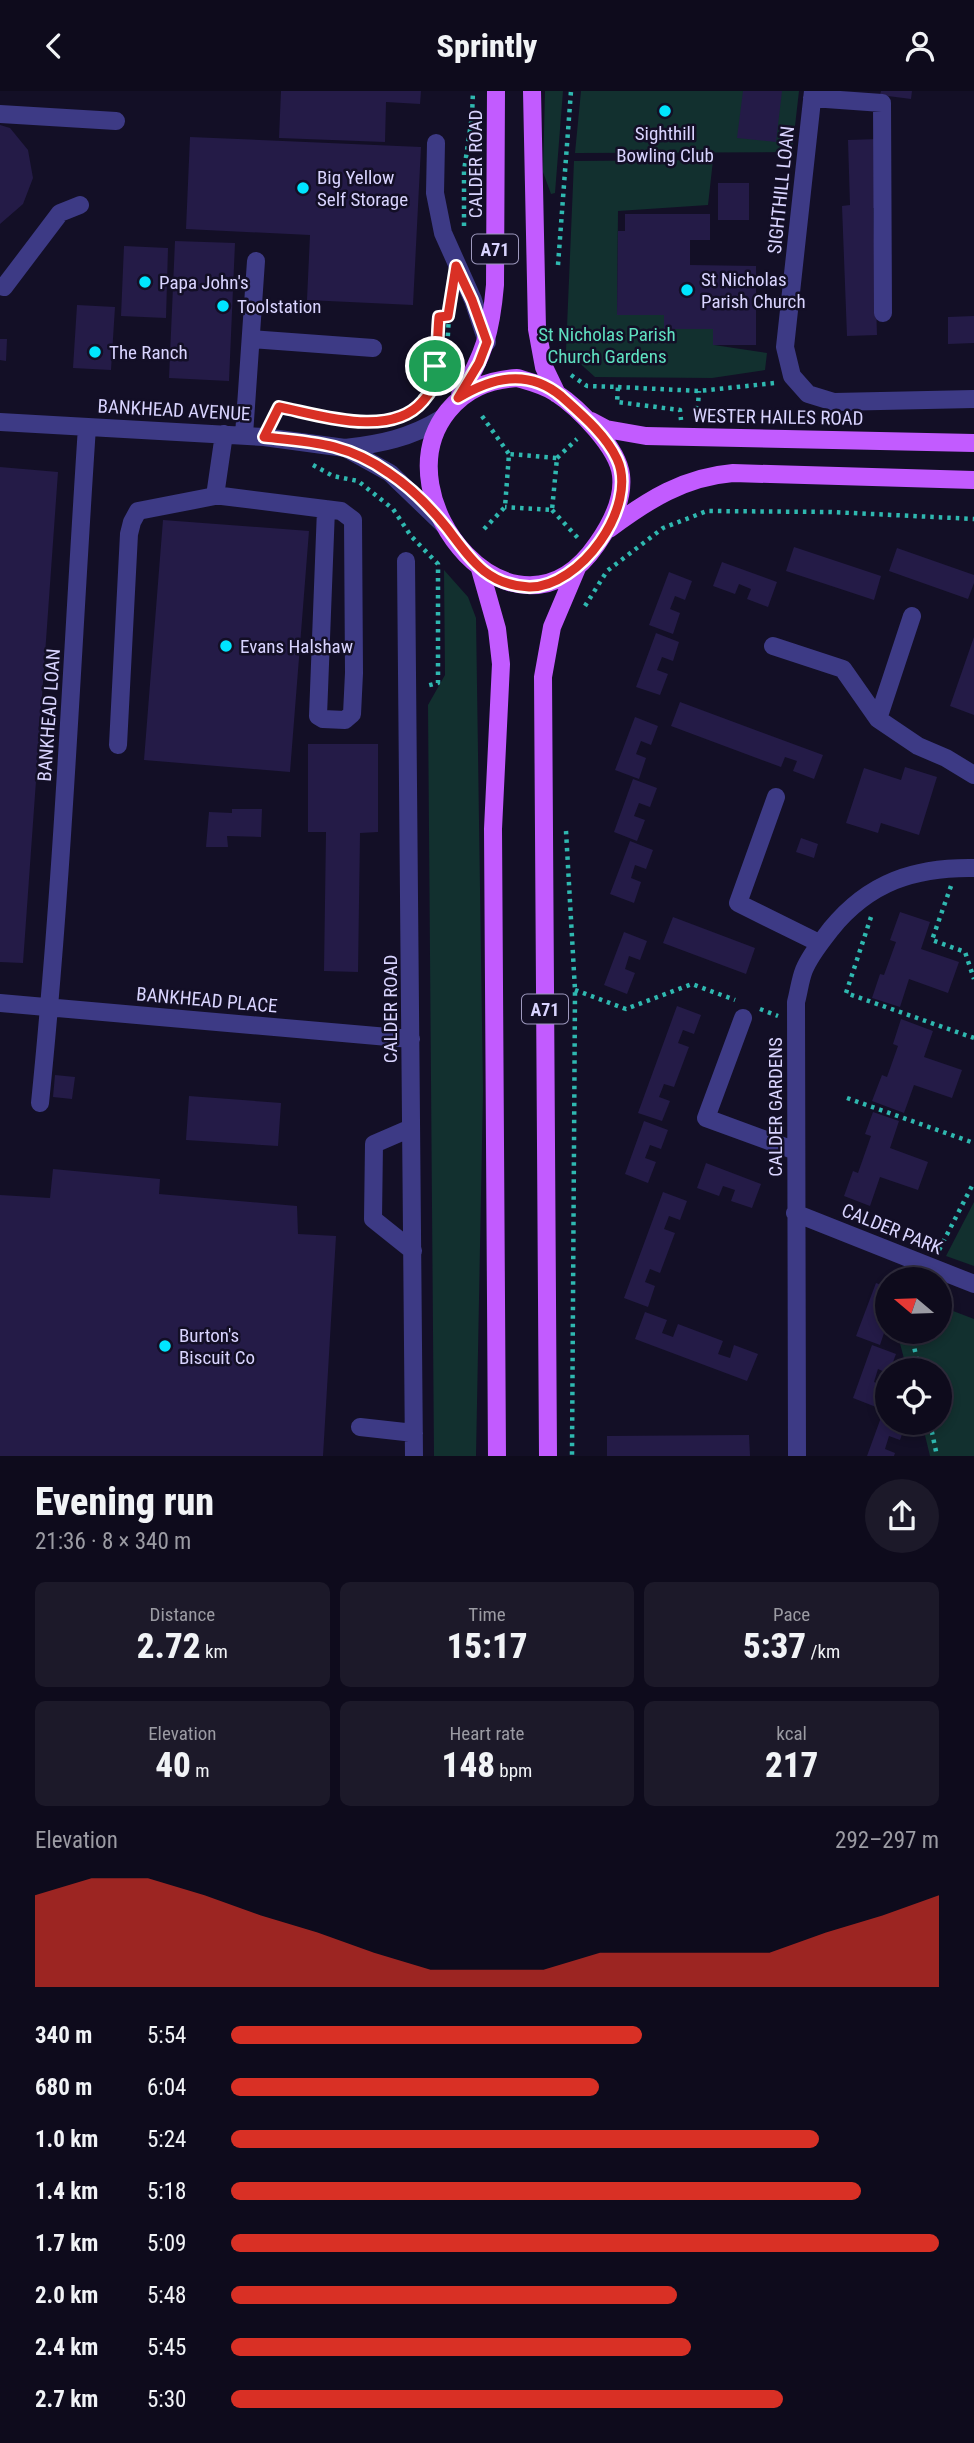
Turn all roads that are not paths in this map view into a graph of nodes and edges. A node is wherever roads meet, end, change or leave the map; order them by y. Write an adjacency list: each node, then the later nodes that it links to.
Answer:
1 (496, 91): 12 (main road, CALDER ROAD / A71)
2 (532, 91): 15 (main road, A71)
3 (813, 94): 10 (street); 14 (street, SIGHTHILL LOAN)
4 (0, 114): 5 (street)
5 (116, 121)
6 (436, 142): 12 (street)
7 (80, 205): 9 (street)
8 (256, 261): 11 (street)
9 (0, 286)
10 (883, 313)
11 (251, 339): 13 (street); 23 (street)
12 (487, 342): 16 (main road, CALDER ROAD / A71)
13 (373, 348)
14 (792, 376): 17 (street, WESTER HAILES ROAD)
15 (558, 394): 16 (main road, A71); 18 (main road, A71)
16 (458, 398): 19 (main road, A71)
17 (974, 399)
18 (585, 418): 24 (main road, WESTER HAILES ROAD); 30 (main road, A71)
19 (441, 419): 25 (street, BANKHEAD AVENUE); 29 (main road, A71)
20 (0, 422): 21 (street, BANKHEAD AVENUE)
21 (87, 427): 22 (street, BANKHEAD AVENUE); 43 (street, BANKHEAD LOAN)
22 (224, 434): 23 (street, BANKHEAD AVENUE); 27 (street)
23 (244, 435): 25 (street, BANKHEAD AVENUE)
24 (974, 443)
25 (345, 448): 29 (street, BANKHEAD AVENUE)
26 (974, 480): 30 (main road)
27 (215, 496): 28 (street); 37 (street)
28 (326, 509): 28 (street)
29 (447, 527): 33 (main road, A71)
30 (606, 531): 32 (main road, A71)
31 (406, 561): 45 (street, CALDER ROAD)
32 (577, 568): 33 (main road, A71); 56 (main road, A71)
33 (480, 569): 55 (main road, A71)
34 (912, 616): 36 (street)
35 (773, 646): 36 (street)
36 (878, 719): 38 (street)
37 (118, 745)
38 (974, 775)
39 (776, 797): 41 (street)
40 (966, 868): 41 (street, CALDER GARDENS)
41 (819, 943): 48 (street, CALDER GARDENS)
42 (0, 1003): 43 (street, BANKHEAD PLACE)
43 (50, 1007): 45 (street, BANKHEAD PLACE); 46 (street, BANKHEAD LOAN)
44 (746, 1009): 48 (street)
45 (411, 1039): 47 (street, CALDER ROAD)
46 (40, 1103)
47 (411, 1128): 50 (street, CALDER ROAD); 50 (street)
48 (796, 1151): 49 (street, CALDER GARDENS)
49 (795, 1213): 51 (street, CALDER PARK); 57 (street, CALDER GARDENS)
50 (412, 1251): 53 (street, CALDER ROAD)
51 (974, 1284)
52 (360, 1427): 53 (street)
53 (414, 1433): 54 (street, CALDER ROAD)
54 (414, 1456)
55 (497, 1456)
56 (548, 1456)
57 (797, 1456)

